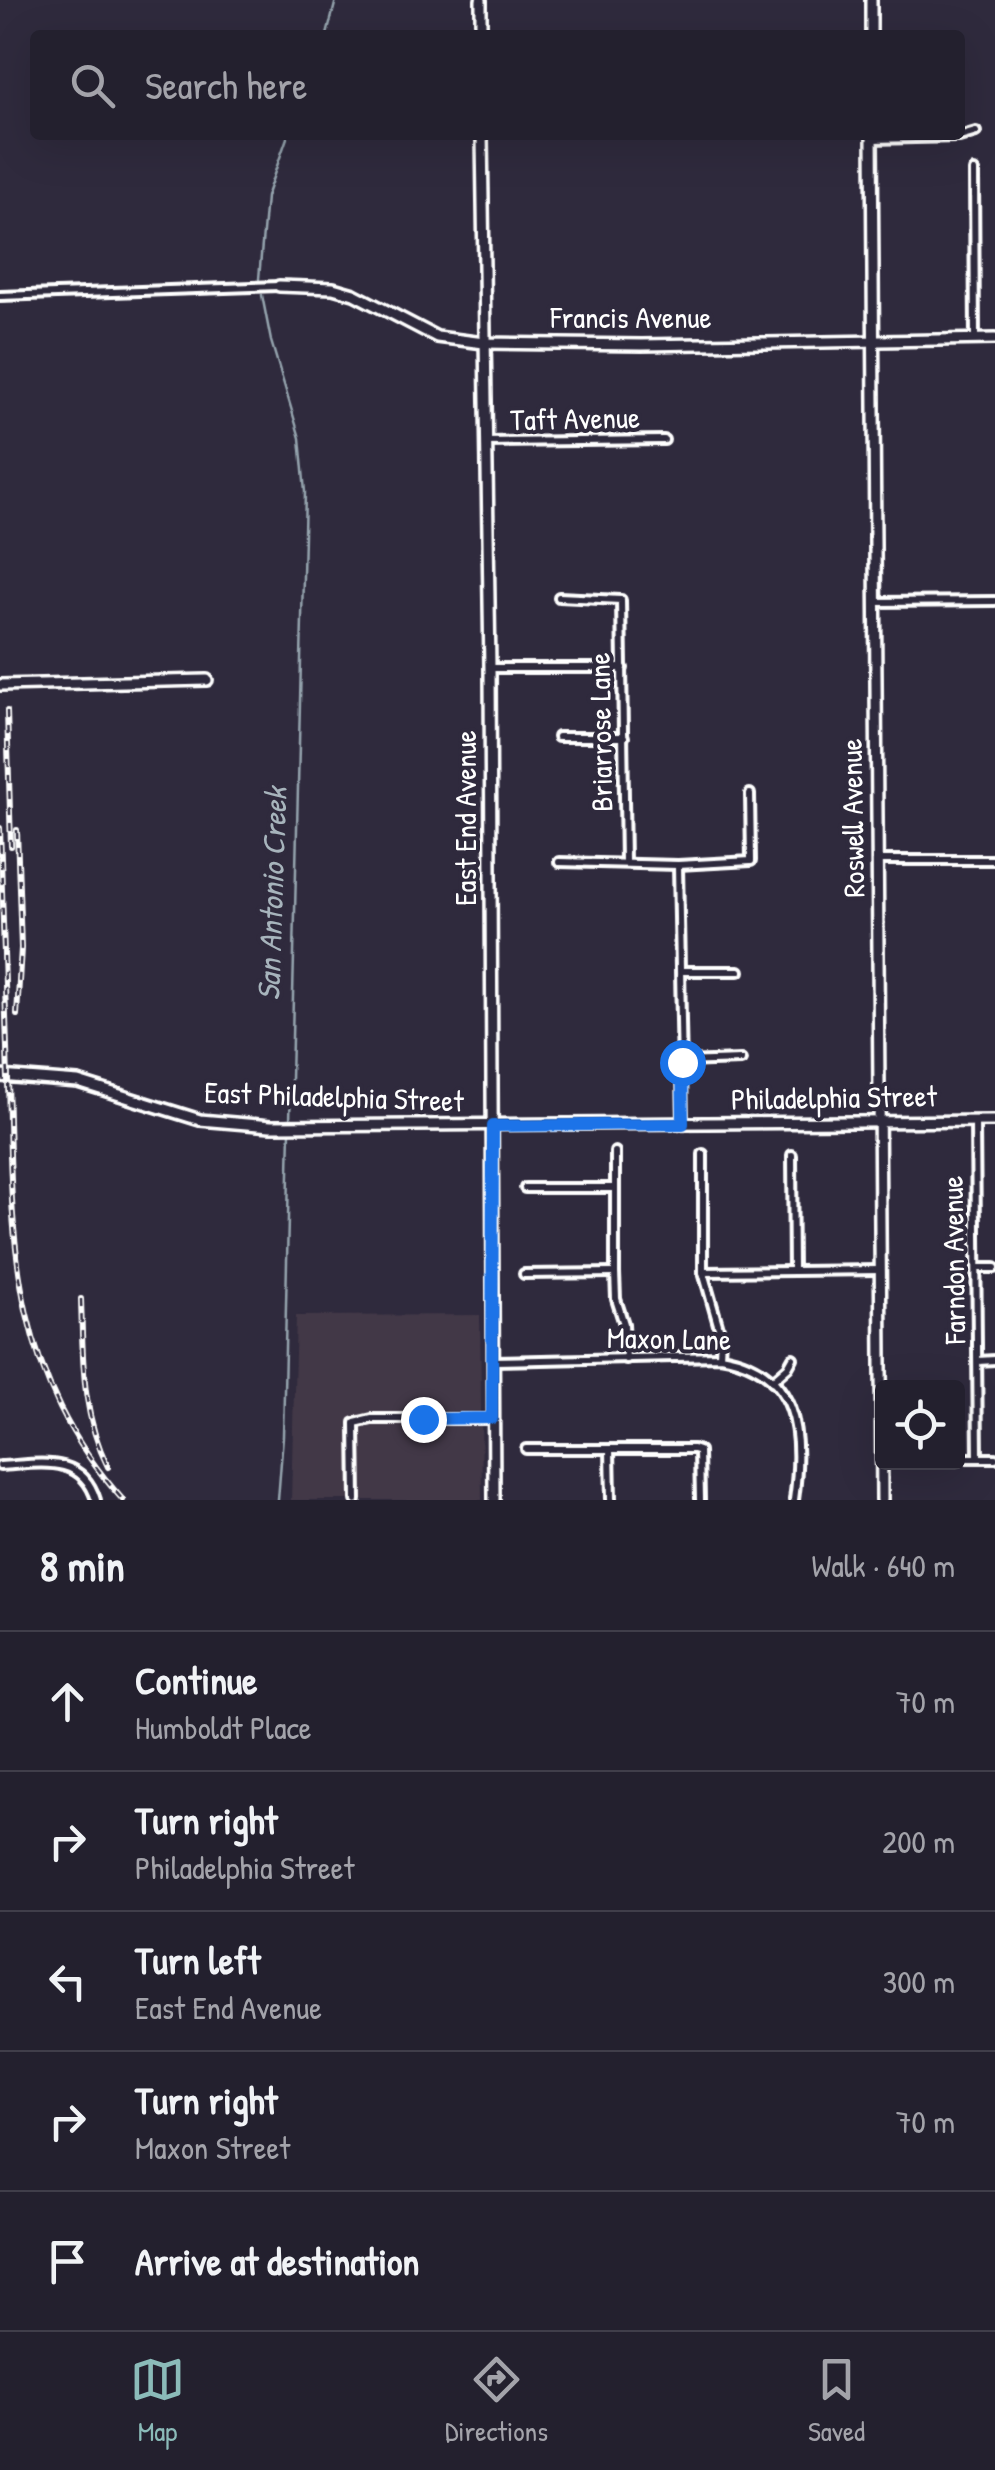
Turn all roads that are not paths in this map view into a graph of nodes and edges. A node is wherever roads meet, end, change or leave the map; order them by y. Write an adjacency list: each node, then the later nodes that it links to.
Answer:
1 (481, 0): 3 (street)
2 (871, 0): 4 (street)
3 (481, 30)
4 (871, 30)
5 (976, 132): 6 (street)
6 (965, 135)
7 (482, 140): 15 (street, East End Avenue)
8 (872, 140): 14 (street, Roswell Avenue)
9 (974, 171): 13 (street)
10 (279, 286): 11 (street); 15 (street, Francis Avenue)
11 (0, 296)
12 (995, 338): 13 (street, Francis Avenue)
13 (975, 339): 14 (street, Francis Avenue)
14 (872, 340): 15 (street, Francis Avenue); 20 (street, Roswell Avenue)
15 (484, 343): 17 (street, East End Avenue)
16 (664, 440): 17 (street, Taft Avenue)
17 (486, 442): 21 (street, East End Avenue)
18 (559, 598): 22 (street, Briarrose Lane)
19 (995, 601): 20 (street)
20 (875, 602): 28 (street, Roswell Avenue)
21 (490, 668): 22 (street); 42 (street, East End Avenue)
22 (623, 668): 26 (street, Briarrose Lane)
23 (207, 680): 24 (street)
24 (0, 685)
25 (558, 737): 26 (street)
26 (624, 738): 31 (street, Briarrose Lane)
27 (750, 794): 32 (street)
28 (878, 860): 29 (street); 38 (street, Roswell Avenue)
29 (995, 860)
30 (560, 862): 31 (street)
31 (624, 862): 32 (street)
32 (678, 865): 34 (street)
33 (739, 970): 34 (street)
34 (681, 972): 36 (street)
35 (740, 1060): 36 (street)
36 (682, 1062): 41 (street)
37 (0, 1076): 42 (street, East Philadelphia Street)
38 (880, 1122): 39 (street, Philadelphia Street); 41 (street, Philadelphia Street); 51 (street, Roswell Avenue)
39 (976, 1122): 40 (street, Philadelphia Street); 48 (street, Farndon Avenue)
40 (995, 1122)
41 (683, 1124): 42 (street, Philadelphia Street)
42 (493, 1126): 59 (street, East End Avenue)
43 (615, 1152): 47 (street)
44 (703, 1154): 52 (street)
45 (792, 1155): 50 (street)
46 (524, 1188): 47 (street)
47 (615, 1188): 53 (street)
48 (977, 1268): 49 (street); 60 (street, Farndon Avenue)
49 (995, 1268)
50 (792, 1270): 51 (street); 52 (street)
51 (881, 1270): 61 (street, Roswell Avenue)
52 (703, 1272): 55 (street)
53 (615, 1273): 54 (street); 57 (street)
54 (524, 1274)
55 (720, 1356): 57 (street, Maxon Lane); 62 (street, Maxon Lane)
56 (793, 1358): 62 (street)
57 (626, 1360): 59 (street, Maxon Lane)
58 (995, 1360): 60 (street)
59 (492, 1361): 63 (street, East End Avenue)
60 (978, 1361): 67 (street, Farndon Avenue)
61 (882, 1380)
62 (772, 1381): 76 (street)
63 (492, 1418): 72 (street); 73 (street, East End Avenue)
64 (526, 1449): 65 (street)
65 (610, 1449): 74 (street); 75 (street)
66 (965, 1458): 67 (street)
67 (978, 1458): 68 (street)
68 (995, 1458)
69 (0, 1466): 71 (street)
70 (882, 1470): 77 (street, Roswell Avenue)
71 (96, 1500)
72 (356, 1500)
73 (494, 1500)
74 (611, 1500)
75 (700, 1500)
76 (794, 1500)
77 (882, 1500)

